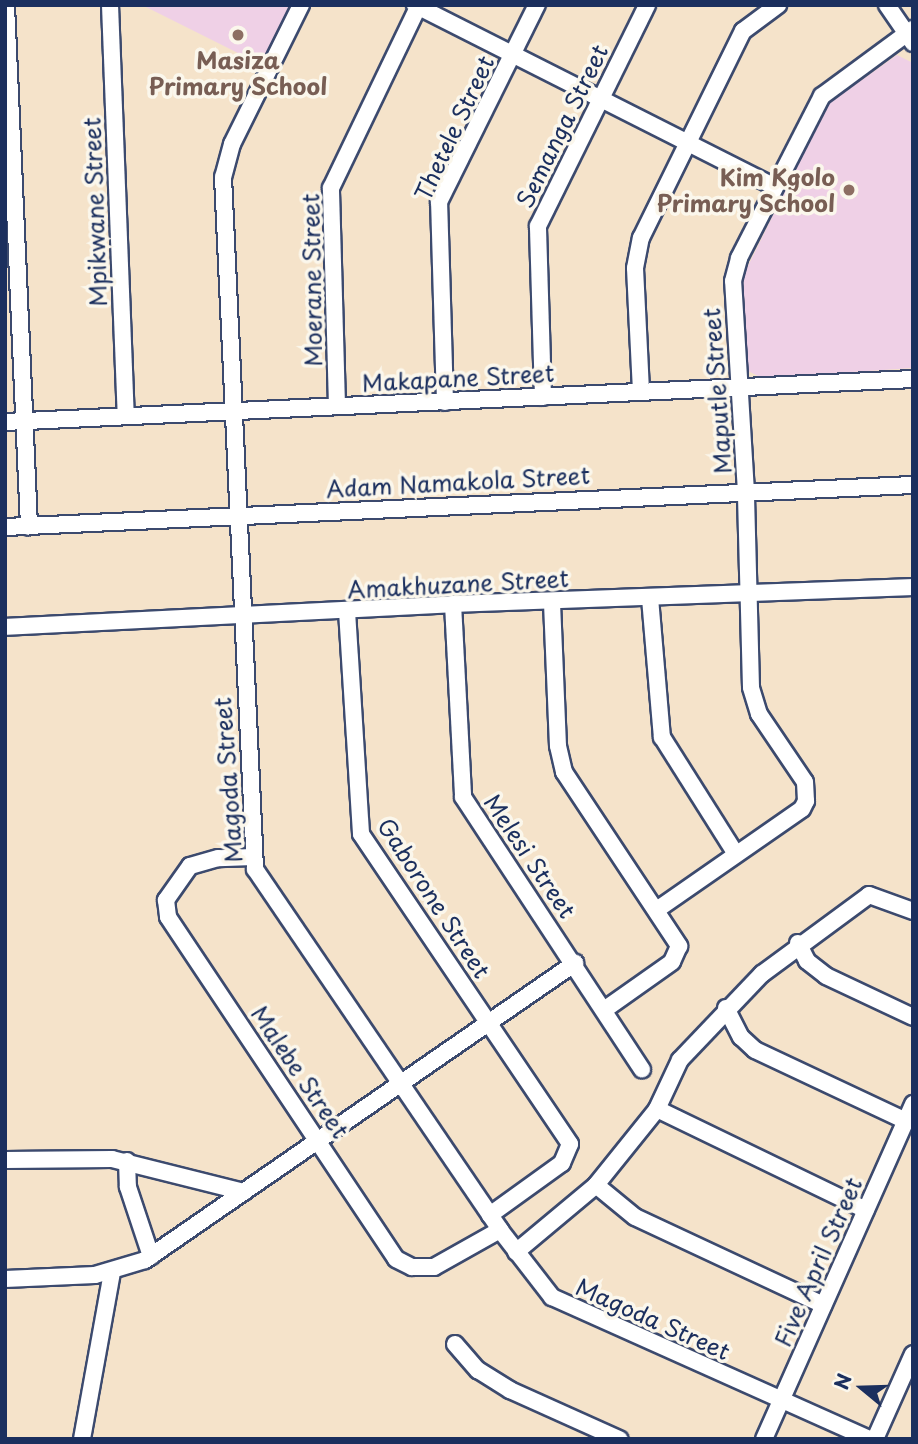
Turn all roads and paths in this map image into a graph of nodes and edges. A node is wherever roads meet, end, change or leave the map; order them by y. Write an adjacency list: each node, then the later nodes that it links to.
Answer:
1 (6, 5): 22 (street)
2 (110, 5): 21 (street, Mpikwane Street)
3 (301, 5): 20 (street, Magoda Street)
4 (537, 5): 10 (street, Thetele Street)
5 (647, 5): 11 (street, Semanga Street)
6 (778, 5): 12 (street)
7 (887, 5): 9 (street)
8 (417, 6): 10 (street); 19 (street, Moerane Street)
9 (911, 35): 13 (street, Maputle Street)
10 (513, 54): 11 (street); 18 (street, Thetele Street)
11 (601, 99): 12 (street); 17 (street, Semanga Street)
12 (687, 143): 13 (street); 16 (street)
13 (775, 187): 15 (street, Maputle Street)
14 (913, 379): 15 (street, Makapane Street)
15 (739, 385): 16 (street, Makapane Street); 25 (street, Maputle Street)
16 (641, 391): 17 (street, Makapane Street)
17 (543, 397): 18 (street, Makapane Street)
18 (445, 402): 19 (street, Makapane Street)
19 (337, 406): 20 (street, Makapane Street)
20 (234, 412): 21 (street, Makapane Street); 26 (street, Magoda Street)
21 (126, 416): 22 (street, Makapane Street)
22 (26, 421): 23 (street, Makapane Street); 27 (street)
23 (5, 422)
24 (913, 485): 25 (street, Adam Namakola Street)
25 (746, 492): 26 (street, Adam Namakola Street); 30 (street, Maputle Street)
26 (236, 515): 27 (street, Adam Namakola Street); 35 (street, Magoda Street)
27 (29, 526): 28 (street, Adam Namakola Street)
28 (5, 527)
29 (913, 587): 30 (street, Amakhuzane Street)
30 (746, 592): 31 (street, Amakhuzane Street); 37 (street, Maputle Street)
31 (650, 598): 32 (street, Amakhuzane Street); 37 (street)
32 (552, 603): 33 (street, Amakhuzane Street); 39 (street)
33 (453, 604): 34 (street, Amakhuzane Street); 42 (street, Melesi Street)
34 (347, 611): 35 (street, Amakhuzane Street); 46 (street, Gaborone Street)
35 (242, 616): 36 (street, Amakhuzane Street); 38 (street, Magoda Street)
36 (5, 627)
37 (736, 854): 39 (street)
38 (253, 857): 48 (street, Magoda Street); 52 (street, Malebe Street)
39 (658, 909): 44 (street)
40 (913, 911): 41 (street)
41 (799, 943): 43 (street); 45 (street)
42 (575, 963): 44 (street, Melesi Street); 46 (street)
43 (726, 1008): 50 (street); 51 (street)
44 (604, 1010): 47 (street, Melesi Street)
45 (913, 1017)
46 (490, 1023): 48 (street); 58 (street, Gaborone Street)
47 (642, 1069)
48 (401, 1085): 52 (street); 58 (street, Magoda Street)
49 (913, 1104): 51 (street, Five April Street)
50 (657, 1109): 55 (street); 57 (street)
51 (906, 1121): 57 (street, Five April Street)
52 (320, 1142): 56 (street); 59 (street, Malebe Street)
53 (5, 1160): 54 (street)
54 (127, 1161): 56 (street); 61 (street)
55 (596, 1185): 60 (street); 64 (street)
56 (244, 1192): 61 (street)
57 (866, 1210): 64 (street, Five April Street)
58 (490, 1214): 59 (street, Magoda Street)
59 (500, 1230): 60 (street, Magoda Street)
60 (516, 1252): 67 (street, Magoda Street)
61 (150, 1256): 62 (street)
62 (112, 1272): 63 (street); 68 (street)
63 (5, 1279)
64 (824, 1305): 67 (street, Five April Street)
65 (455, 1344): 69 (street)
66 (913, 1354): 72 (street)
67 (781, 1401): 70 (street, Five April Street); 71 (street, Magoda Street)
68 (82, 1439)
69 (619, 1439)
70 (764, 1439)
71 (869, 1439)
72 (875, 1439)

